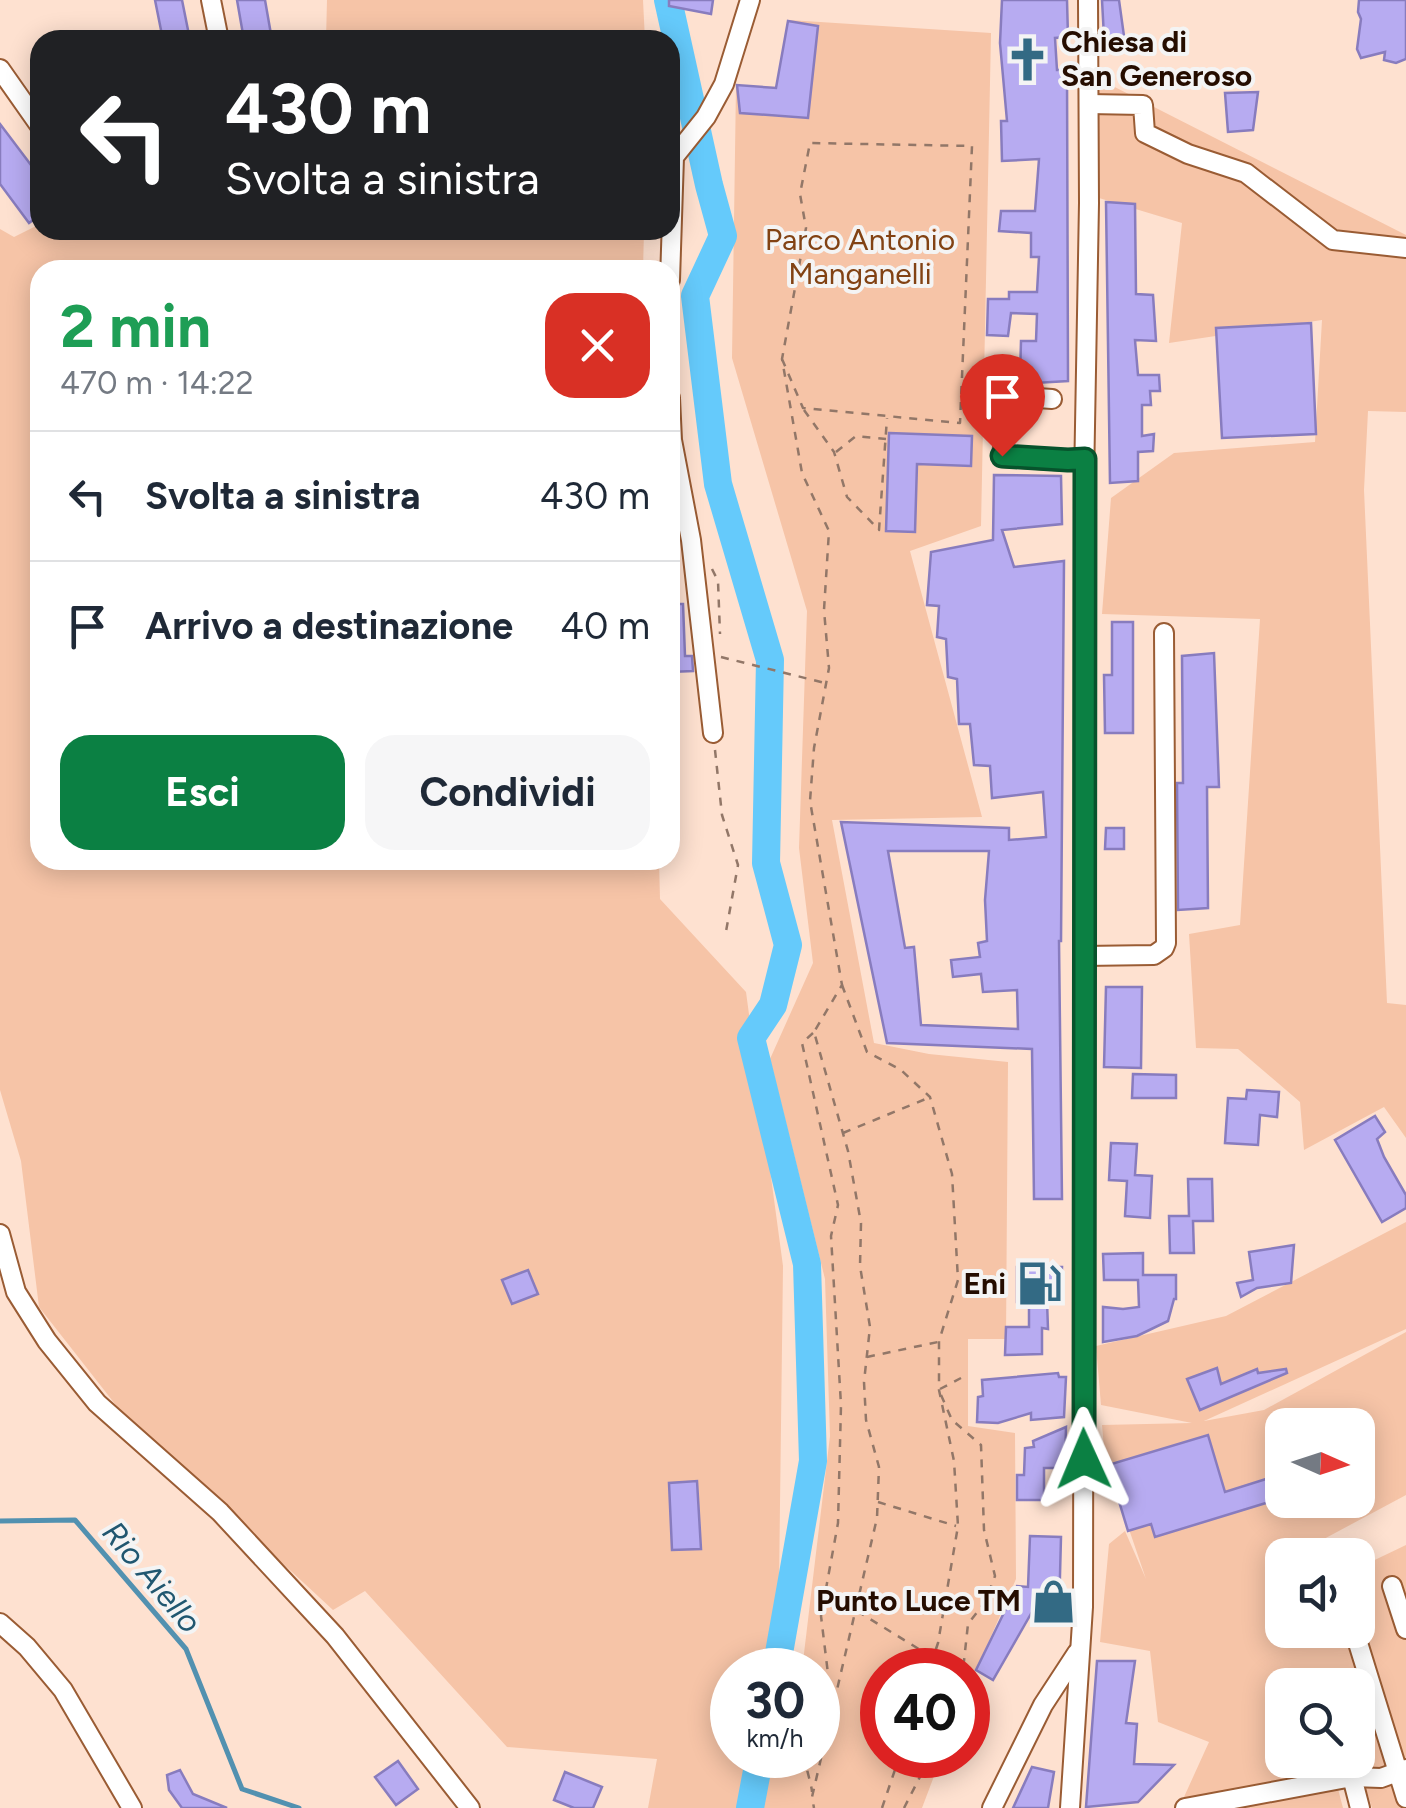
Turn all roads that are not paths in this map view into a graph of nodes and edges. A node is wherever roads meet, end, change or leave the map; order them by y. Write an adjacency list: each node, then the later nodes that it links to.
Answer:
1 (211, 0): 4 (street)
2 (750, 0): 8 (street)
3 (1088, 0): 6 (street)
4 (216, 30)
5 (0, 70): 7 (street)
6 (1089, 104): 9 (street); 11 (street)
7 (30, 112)
8 (680, 150)
9 (1406, 248)
10 (1052, 400): 11 (street)
11 (1085, 459): 15 (street)
12 (680, 484): 14 (street)
13 (1164, 633): 15 (street)
14 (713, 733)
15 (1084, 956): 20 (street)
16 (0, 1234): 28 (street)
17 (1392, 1586): 19 (street)
18 (0, 1624): 27 (street)
19 (1406, 1629)
20 (1080, 1648): 29 (street); 30 (street)
21 (1360, 1648): 22 (street)
22 (1402, 1771): 25 (street); 26 (street)
23 (1347, 1778): 31 (street)
24 (1352, 1778): 32 (street)
25 (1375, 1778)
26 (1406, 1798)
27 (132, 1808)
28 (470, 1808)
29 (992, 1808)
30 (1070, 1808)
31 (1185, 1808)
32 (1360, 1808)

